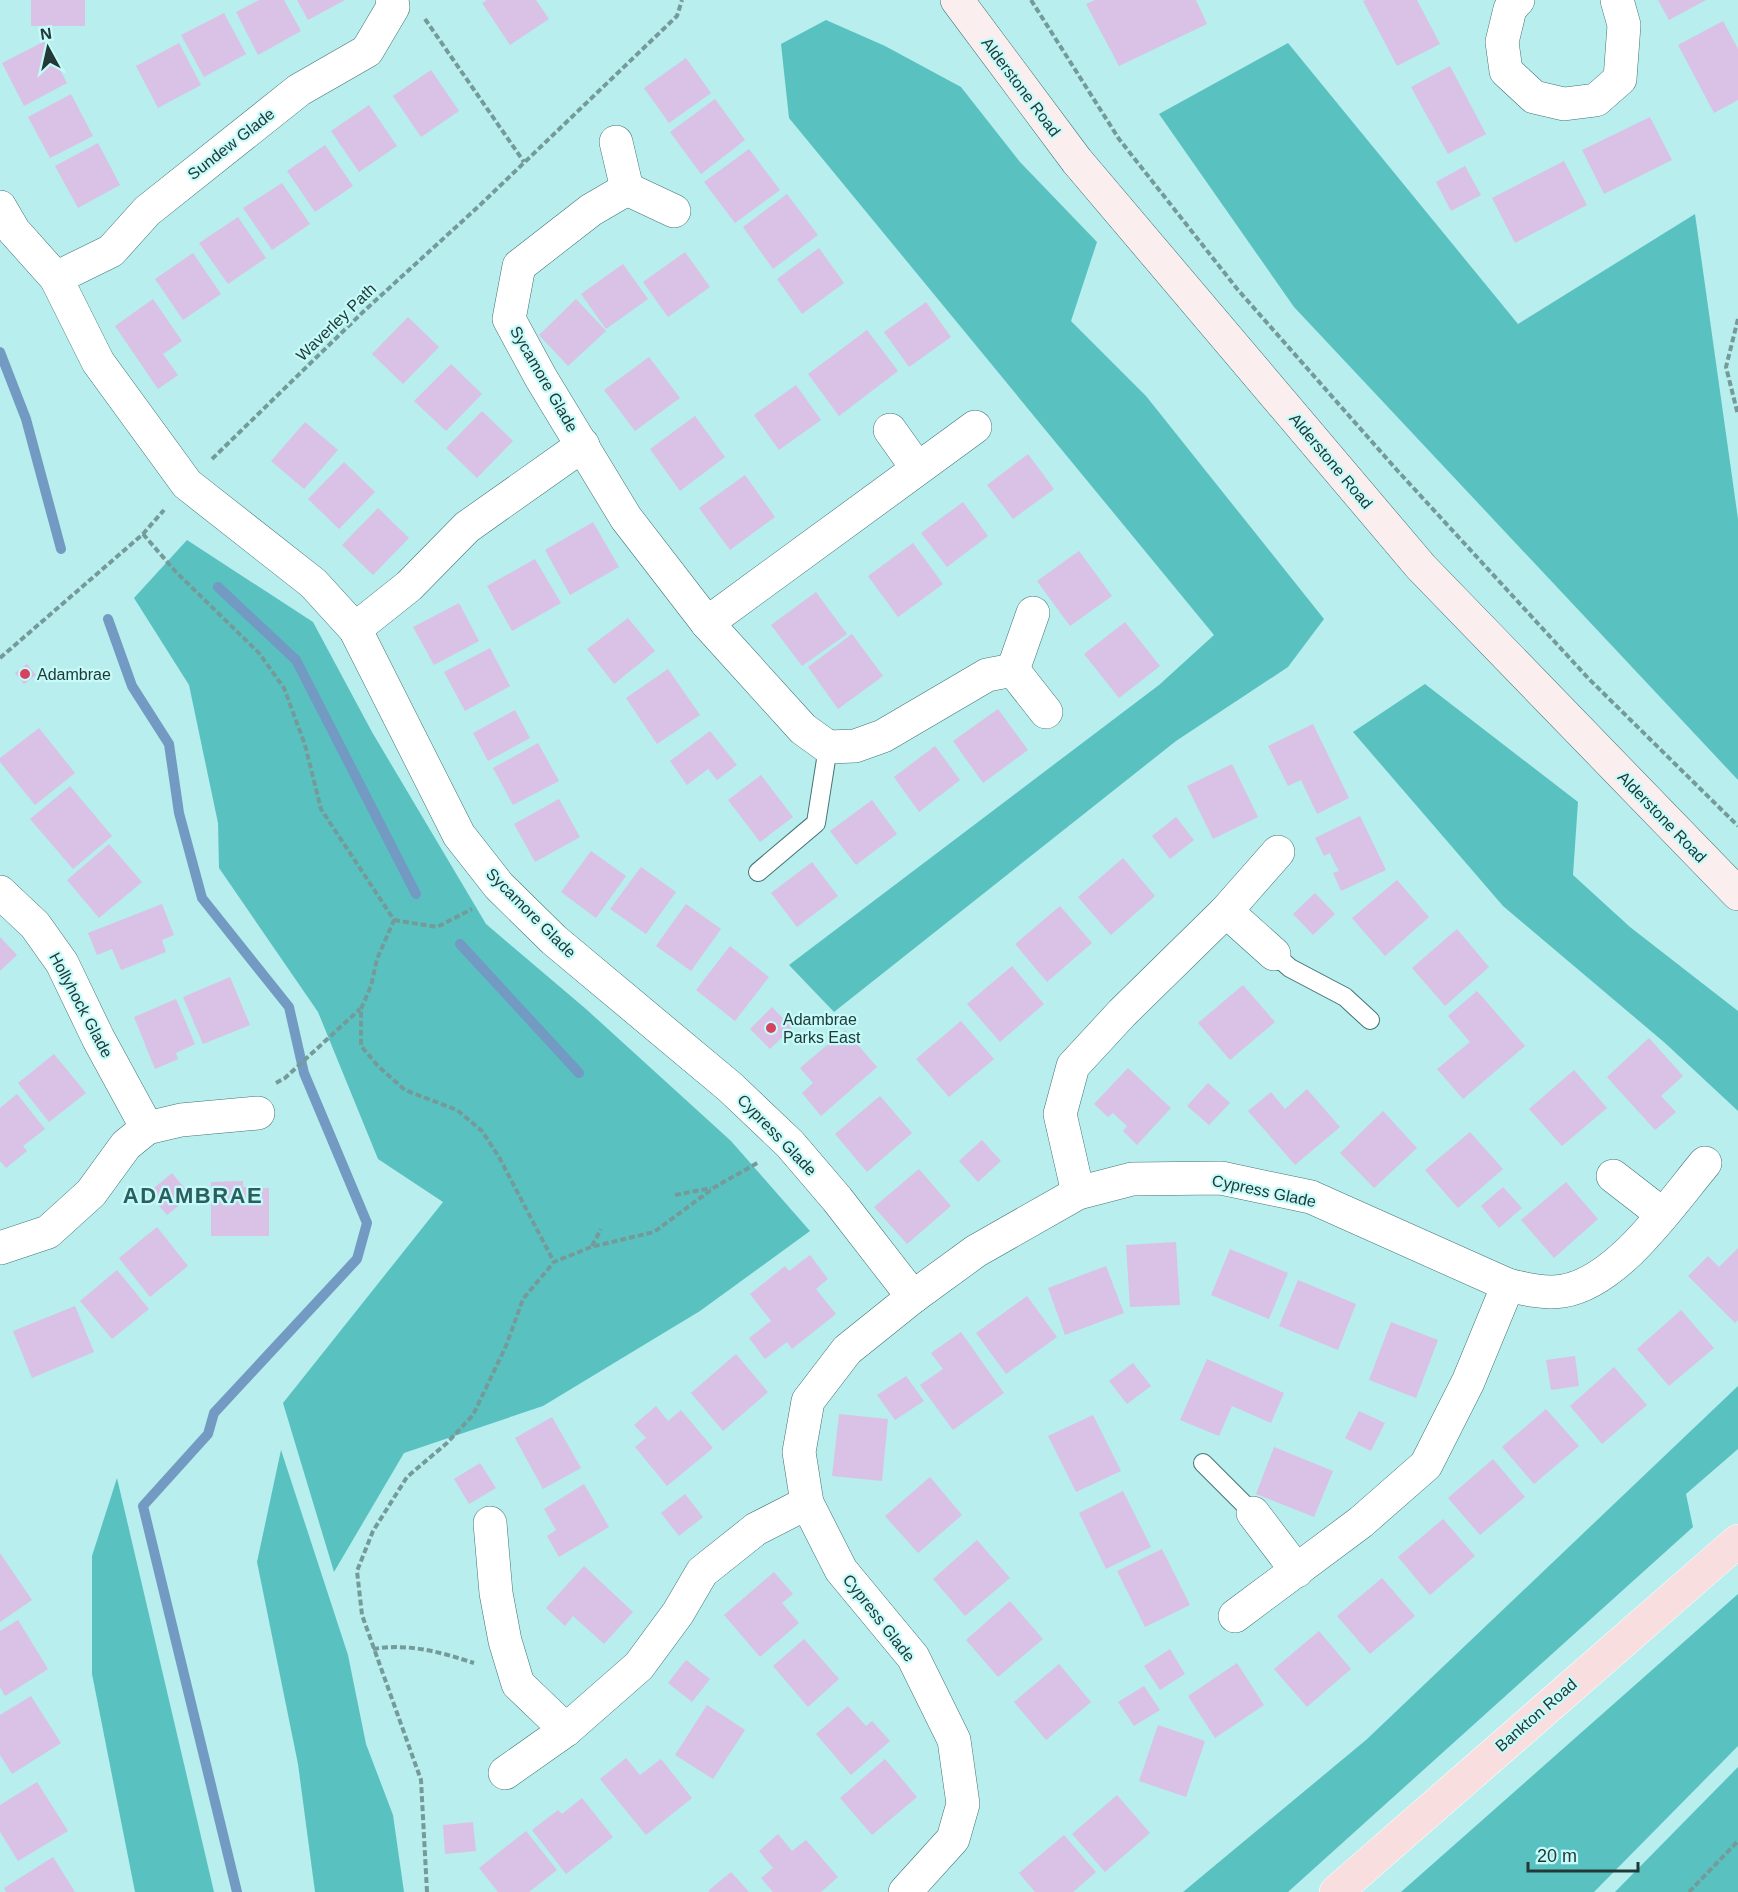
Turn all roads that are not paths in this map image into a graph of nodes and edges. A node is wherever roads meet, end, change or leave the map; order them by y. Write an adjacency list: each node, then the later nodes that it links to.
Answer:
1 (957, 0): 23 (street, Alderstone Road)
2 (1518, 0): 3 (street)
3 (1617, 0)
4 (405, 5): 9 (street, Sundew Glade)
5 (616, 142): 6 (street)
6 (627, 189): 8 (street); 12 (street, Sycamore Glade)
7 (0, 207): 9 (street)
8 (674, 211)
9 (56, 278): 16 (street, Sycamore Glade)
10 (975, 427): 13 (street)
11 (890, 430): 13 (street)
12 (583, 445): 15 (street, Sycamore Glade); 16 (street, Sycamore Glade)
13 (917, 468): 15 (street)
14 (1033, 613): 17 (street)
15 (707, 623): 19 (street, Sycamore Glade)
16 (355, 629): 27 (street, Sycamore Glade)
17 (1013, 670): 18 (street); 19 (street)
18 (1046, 712)
19 (828, 747): 21 (lane)
20 (1278, 852): 24 (street)
21 (759, 872)
22 (0, 892): 29 (street, Hollyhock Glade)
23 (1738, 894)
24 (1226, 910): 25 (street); 32 (street)
25 (1274, 954): 26 (lane)
26 (1370, 1020)
27 (730, 1087): 36 (street, Cypress Glade)
28 (258, 1113): 29 (street)
29 (147, 1128): 34 (street)
30 (1705, 1163): 33 (street, Cypress Glade)
31 (1613, 1176): 33 (street)
32 (1078, 1193): 35 (street, Cypress Glade); 36 (street, Cypress Glade)
33 (1662, 1214): 35 (street, Cypress Glade)
34 (0, 1248)
35 (1508, 1285): 42 (street)
36 (913, 1297): 38 (street, Cypress Glade)
37 (1203, 1463): 39 (lane)
38 (807, 1503): 44 (street); 46 (street, Cypress Glade)
39 (1253, 1513): 42 (street)
40 (490, 1523): 44 (street)
41 (1738, 1541): 47 (main road, Bankton Road)
42 (1297, 1571): 43 (street)
43 (1235, 1616)
44 (566, 1730): 45 (street)
45 (505, 1773)
46 (905, 1892)
47 (1336, 1892)

